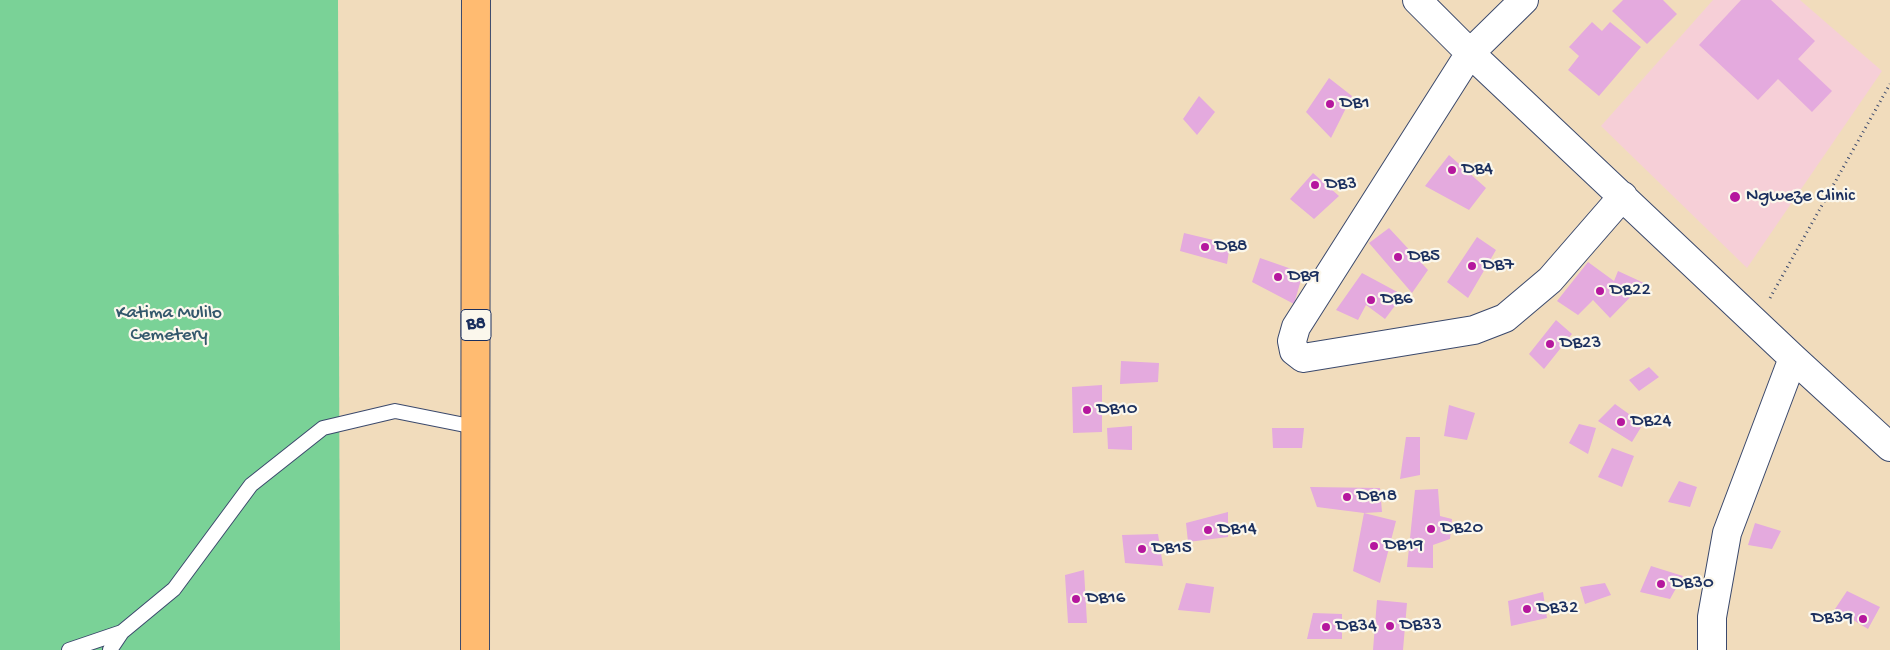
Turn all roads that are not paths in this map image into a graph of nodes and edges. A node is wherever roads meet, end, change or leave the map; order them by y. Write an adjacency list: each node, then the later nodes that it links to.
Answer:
1 (476, 0): 7 (highway, B8)
2 (1417, 0): 4 (street)
3 (1524, 0): 4 (street)
4 (1470, 53): 5 (street); 5 (street)
5 (1623, 196): 6 (street)
6 (1792, 358): 8 (street); 13 (street)
7 (475, 427): 9 (lane); 12 (highway, B8)
8 (1890, 447)
9 (122, 632): 10 (lane); 11 (lane)
10 (69, 650)
11 (110, 650)
12 (475, 650)
13 (1712, 650)

